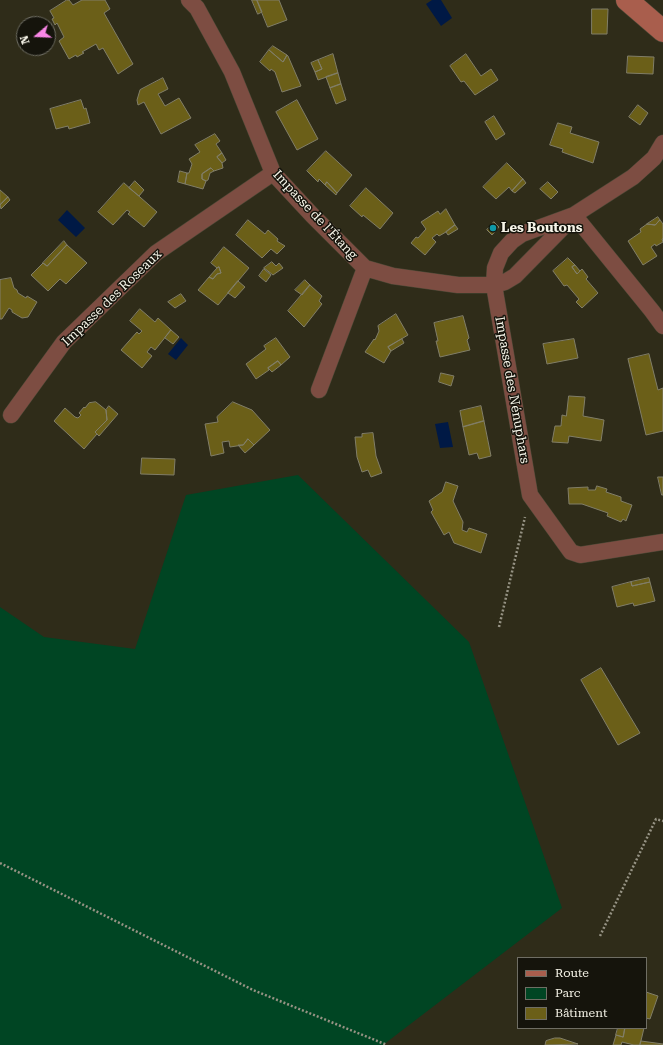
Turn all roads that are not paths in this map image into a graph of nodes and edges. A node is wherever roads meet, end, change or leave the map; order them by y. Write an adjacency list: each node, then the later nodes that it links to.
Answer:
1 (189, 0): 5 (street, Impasse de l'Étang)
2 (627, 0): 3 (main road)
3 (663, 31)
4 (663, 143): 6 (street, Impasse de l'Étang)
5 (273, 173): 7 (street, Impasse de l'Étang); 11 (street, Impasse des Roseaux)
6 (574, 215): 8 (street, Impasse de l'Étang); 8 (street, Impasse de l'Étang); 9 (street)
7 (365, 268): 8 (street, Impasse de l'Étang); 10 (street)
8 (494, 285): 12 (street, Impasse des Nénuphars)
9 (663, 326)
10 (319, 390)
11 (11, 415)
12 (663, 542)

